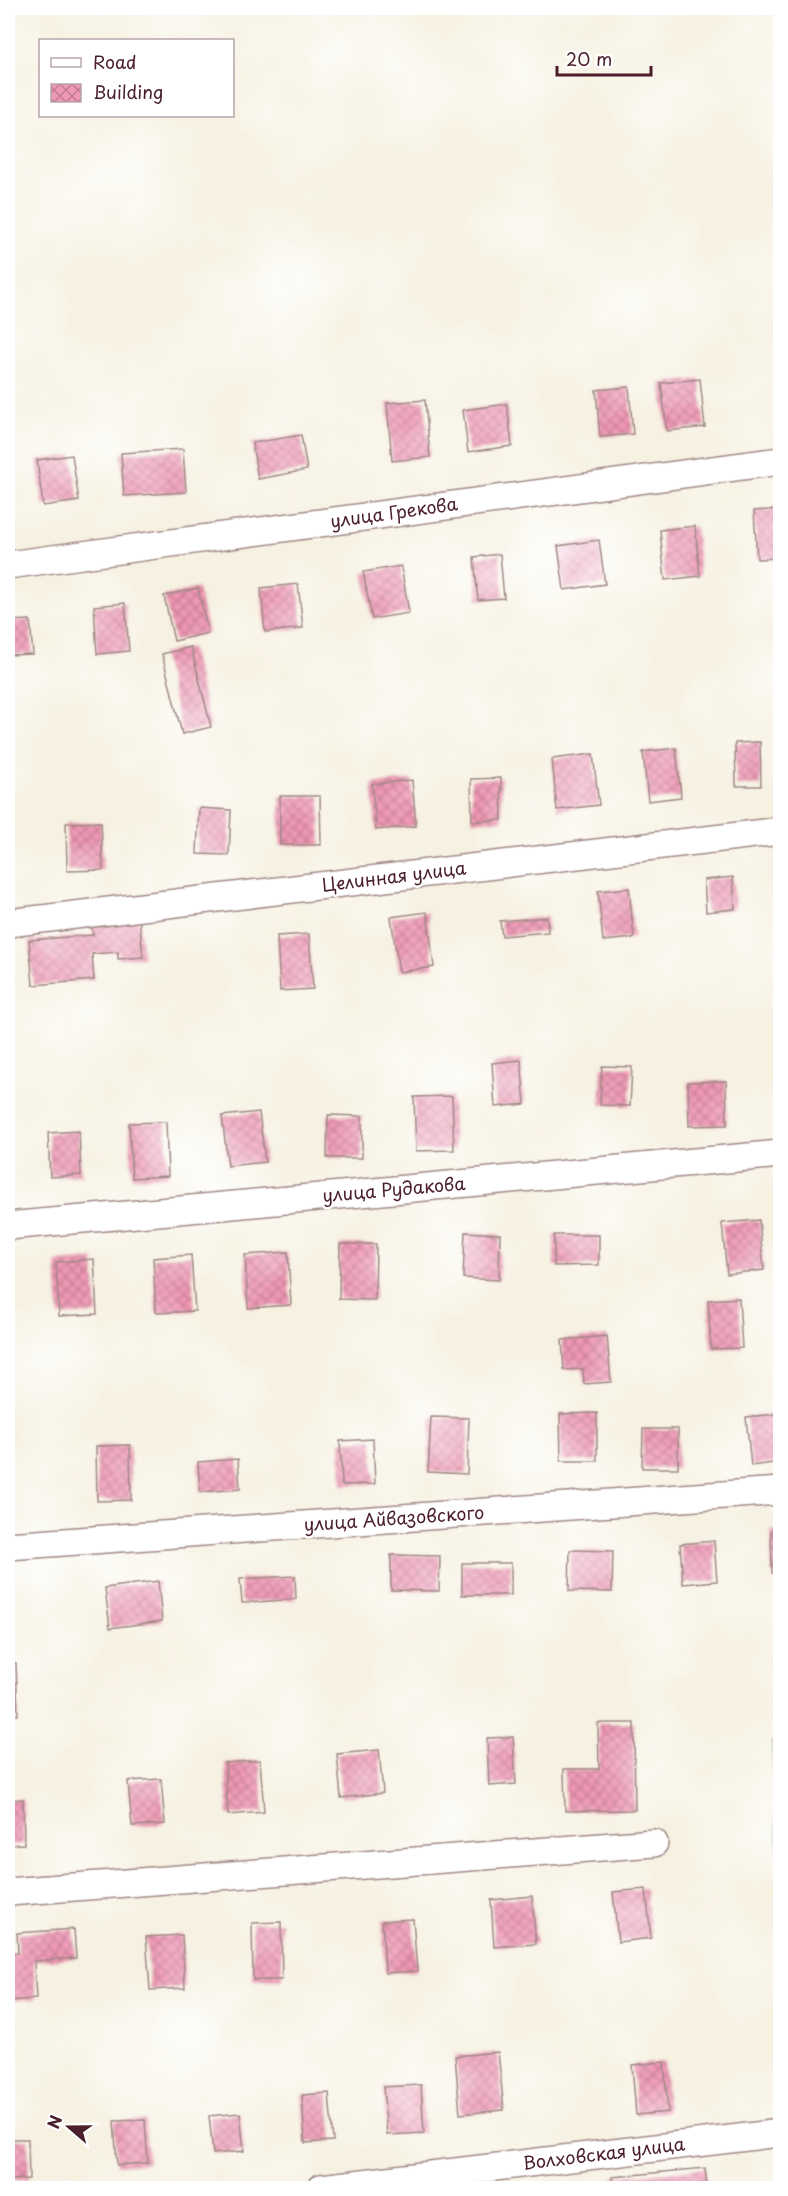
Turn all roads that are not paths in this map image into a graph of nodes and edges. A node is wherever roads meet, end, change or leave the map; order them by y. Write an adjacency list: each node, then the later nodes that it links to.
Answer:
1 (780, 461): 2 (street, улица Грекова)
2 (8, 565)
3 (780, 831): 4 (street, Целинная улица)
4 (8, 923)
5 (780, 1154): 6 (street, улица Рудакова)
6 (8, 1226)
7 (780, 1491): 8 (street, улица Айвазовского)
8 (8, 1546)
9 (654, 1843): 10 (street)
10 (8, 1892)
11 (780, 2133): 12 (street, Волховская улица)
12 (321, 2188)

